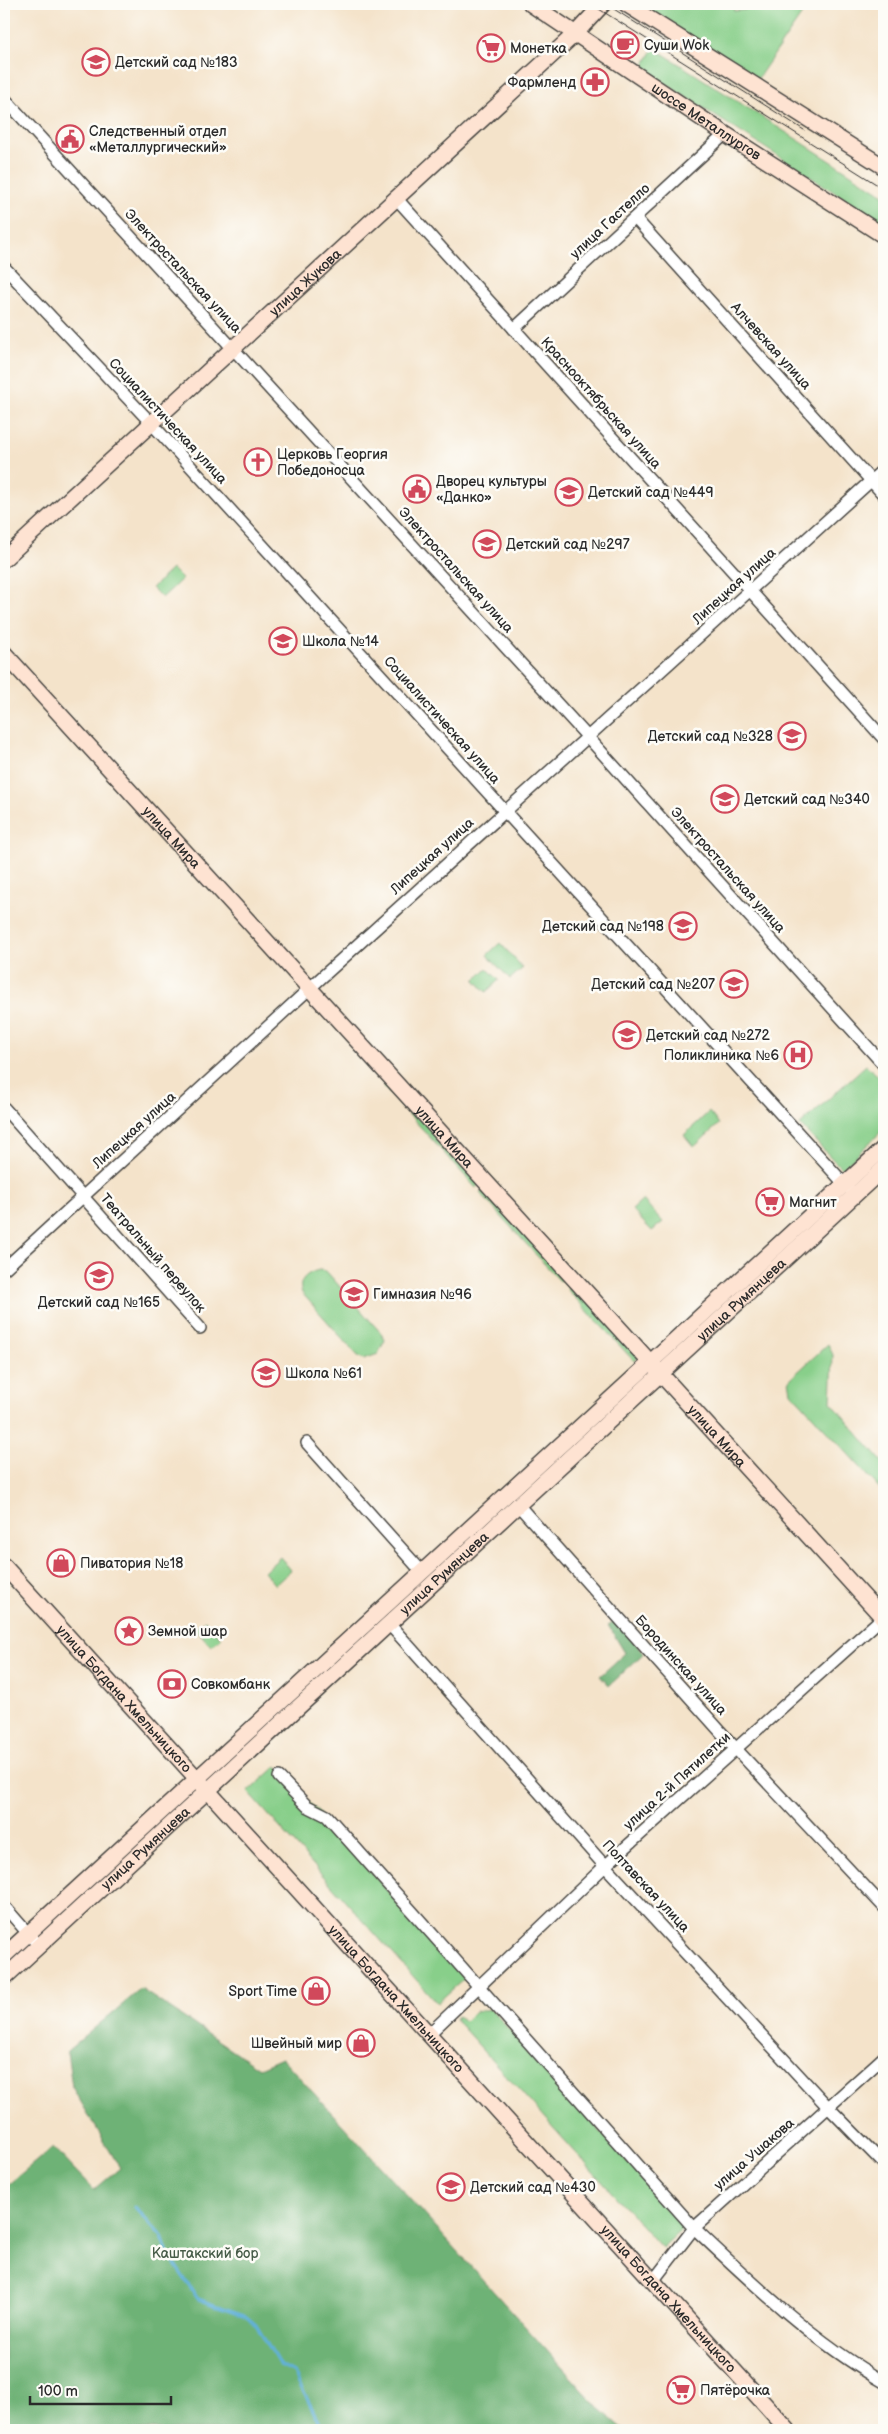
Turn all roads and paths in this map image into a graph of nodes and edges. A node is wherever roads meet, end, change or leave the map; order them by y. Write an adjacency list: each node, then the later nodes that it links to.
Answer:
1 (531, 4): 4 (main road, шоссе Металлургов)
2 (603, 4): 4 (main road, улица Жукова)
3 (626, 4): 7 (main road)
4 (576, 33): 6 (main road, шоссе Металлургов); 8 (main road, улица Жукова)
5 (4, 98): 13 (street, Электростальская улица)
6 (725, 134): 9 (street, улица Гастелло); 10 (main road, шоссе Металлургов)
7 (884, 167)
8 (396, 198): 12 (street, Краснооктябрьская улица); 13 (main road, улица Жукова)
9 (635, 218): 12 (street, улица Гастелло); 16 (street, Алчевская улица)
10 (884, 236)
11 (4, 267): 14 (street, Социалистическая улица)
12 (514, 329): 19 (street, Краснооктябрьская улица)
13 (234, 349): 14 (main road, улица Жукова); 21 (street, Электростальская улица)
14 (152, 424): 18 (main road, улица Жукова); 23 (street, Социалистическая улица)
15 (884, 469): 16 (street, Липецкая улица)
16 (872, 481): 17 (street, Алчевская улица); 19 (street, Липецкая улица)
17 (884, 495)
18 (4, 559)
19 (750, 591): 21 (street, Липецкая улица); 22 (street, Краснооктябрьская улица)
20 (4, 653): 24 (main road, улица Мира)
21 (587, 736): 23 (street, Липецкая улица); 25 (street, Электростальская улица)
22 (884, 739)
23 (505, 811): 24 (street, Липецкая улица); 29 (street, Социалистическая улица)
24 (309, 988): 30 (street, Липецкая улица); 33 (main road, улица Мира)
25 (884, 1065)
26 (4, 1108): 30 (street, Театральный переулок)
27 (884, 1148): 29 (main road, улица Румянцева)
28 (884, 1168): 29 (main road, улица Румянцева)
29 (850, 1190): 33 (main road, улица Румянцева)
30 (83, 1196): 31 (street, Липецкая улица); 32 (street, Театральный переулок)
31 (4, 1269)
32 (200, 1328)
33 (655, 1368): 35 (main road, улица Румянцева); 37 (main road, улица Румянцева); 38 (main road, улица Мира)
34 (307, 1443): 37 (street)
35 (519, 1506): 39 (main road, улица Румянцева); 40 (street, Бородинская улица)
36 (4, 1566): 42 (main road, улица Богдана Хмельницкого)
37 (422, 1572): 42 (main road, улица Румянцева)
38 (883, 1618): 40 (street, улица 2-й Пятилетки)
39 (390, 1625): 43 (main road, улица Румянцева); 44 (street, Полтавская улица)
40 (736, 1749): 44 (street, улица 2-й Пятилетки); 46 (street, Бородинская улица)
41 (278, 1777): 51 (street)
42 (198, 1778): 43 (main road, улица Богдана Хмельницкого); 47 (main road, улица Румянцева)
43 (209, 1791): 48 (main road, улица Румянцева); 52 (main road, улица Богдана Хмельницкого)
44 (605, 1866): 51 (street, улица 2-й Пятилетки); 54 (street, Полтавская улица)
45 (4, 1906): 47 (street)
46 (884, 1907)
47 (28, 1934): 48 (street); 49 (main road, улица Румянцева)
48 (39, 1946): 50 (main road, улица Румянцева)
49 (4, 1956)
50 (4, 1978)
51 (480, 1988): 52 (street, улица 2-й Пятилетки); 56 (street)
52 (429, 2034): 57 (main road, улица Богдана Хмельницкого)
53 (884, 2057): 54 (street, улица Ушакова)
54 (828, 2108): 55 (street, Полтавская улица); 56 (street, улица Ушакова)
55 (884, 2164)
56 (694, 2228): 57 (street, улица Ушакова); 58 (street)
57 (653, 2281): 59 (main road, улица Богдана Хмельницкого)
58 (884, 2382)
59 (788, 2430)

